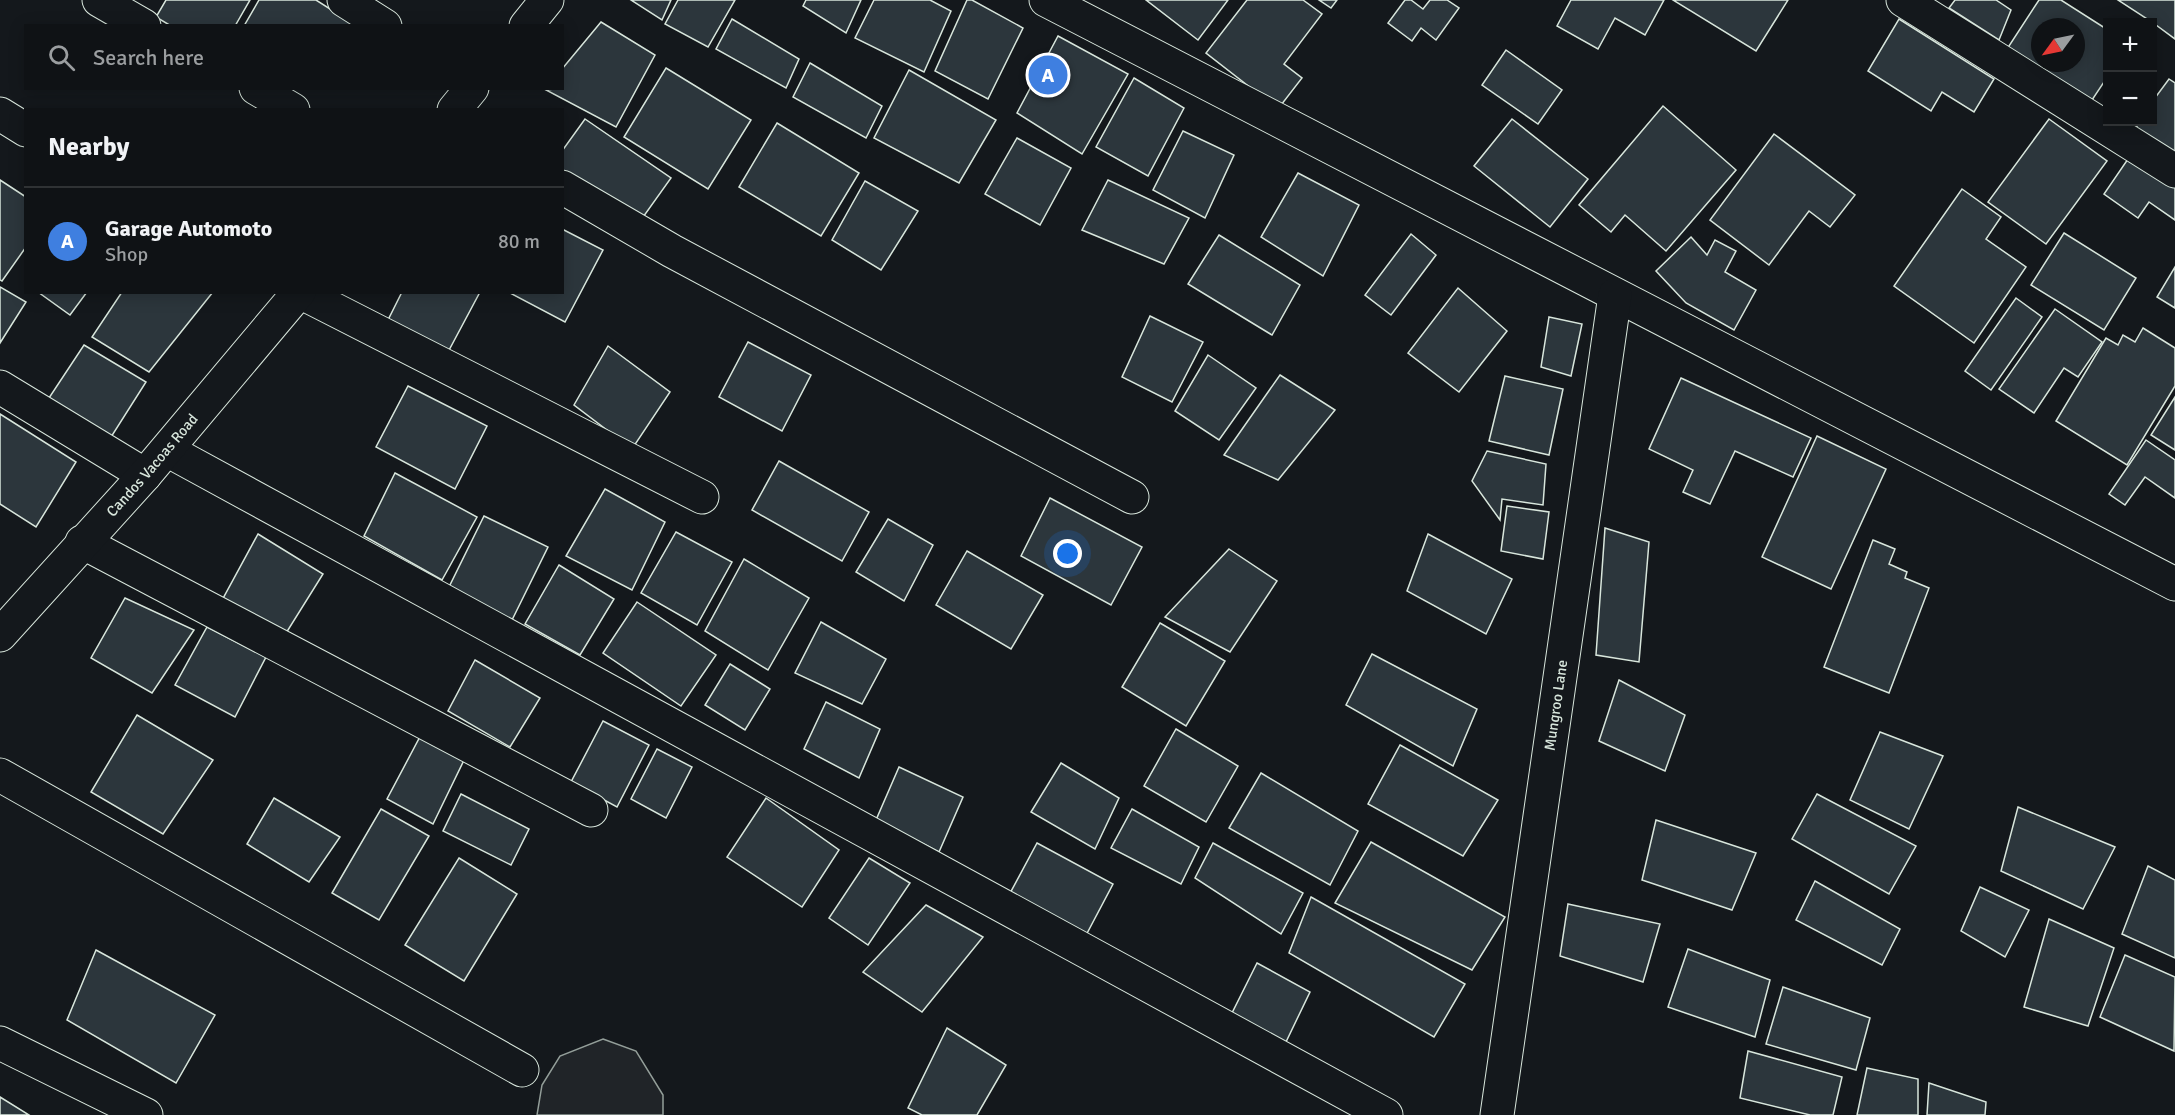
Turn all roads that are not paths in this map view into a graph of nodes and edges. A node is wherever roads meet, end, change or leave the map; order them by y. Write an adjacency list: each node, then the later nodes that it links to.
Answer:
1 (99, 0): 6 (street)
2 (344, 0): 7 (street)
3 (547, 0): 8 (street)
4 (1046, 0): 19 (street)
5 (1903, 0): 15 (street)
6 (141, 24)
7 (382, 24)
8 (527, 24)
9 (259, 90): 11 (street)
10 (470, 90): 12 (street)
11 (290, 108)
12 (456, 108)
13 (0, 114): 14 (street)
14 (24, 129)
15 (2175, 171)
16 (564, 188): 24 (street)
17 (298, 294): 21 (street, Candos Vacoas Road)
18 (304, 294): 23 (street)
19 (1615, 295): 26 (street); 34 (street, Mungroo Lane)
20 (0, 387): 22 (street)
21 (167, 450): 22 (street, Candos Vacoas Road); 33 (street)
22 (146, 474): 25 (street, Candos Vacoas Road)
23 (702, 497)
24 (1132, 498)
25 (82, 542): 27 (street, Candos Vacoas Road); 29 (street)
26 (2175, 584)
27 (0, 635)
28 (0, 775): 31 (street)
29 (591, 810)
30 (0, 1043): 32 (street)
31 (522, 1070)
32 (146, 1115)
33 (1386, 1115)
34 (1497, 1115)

